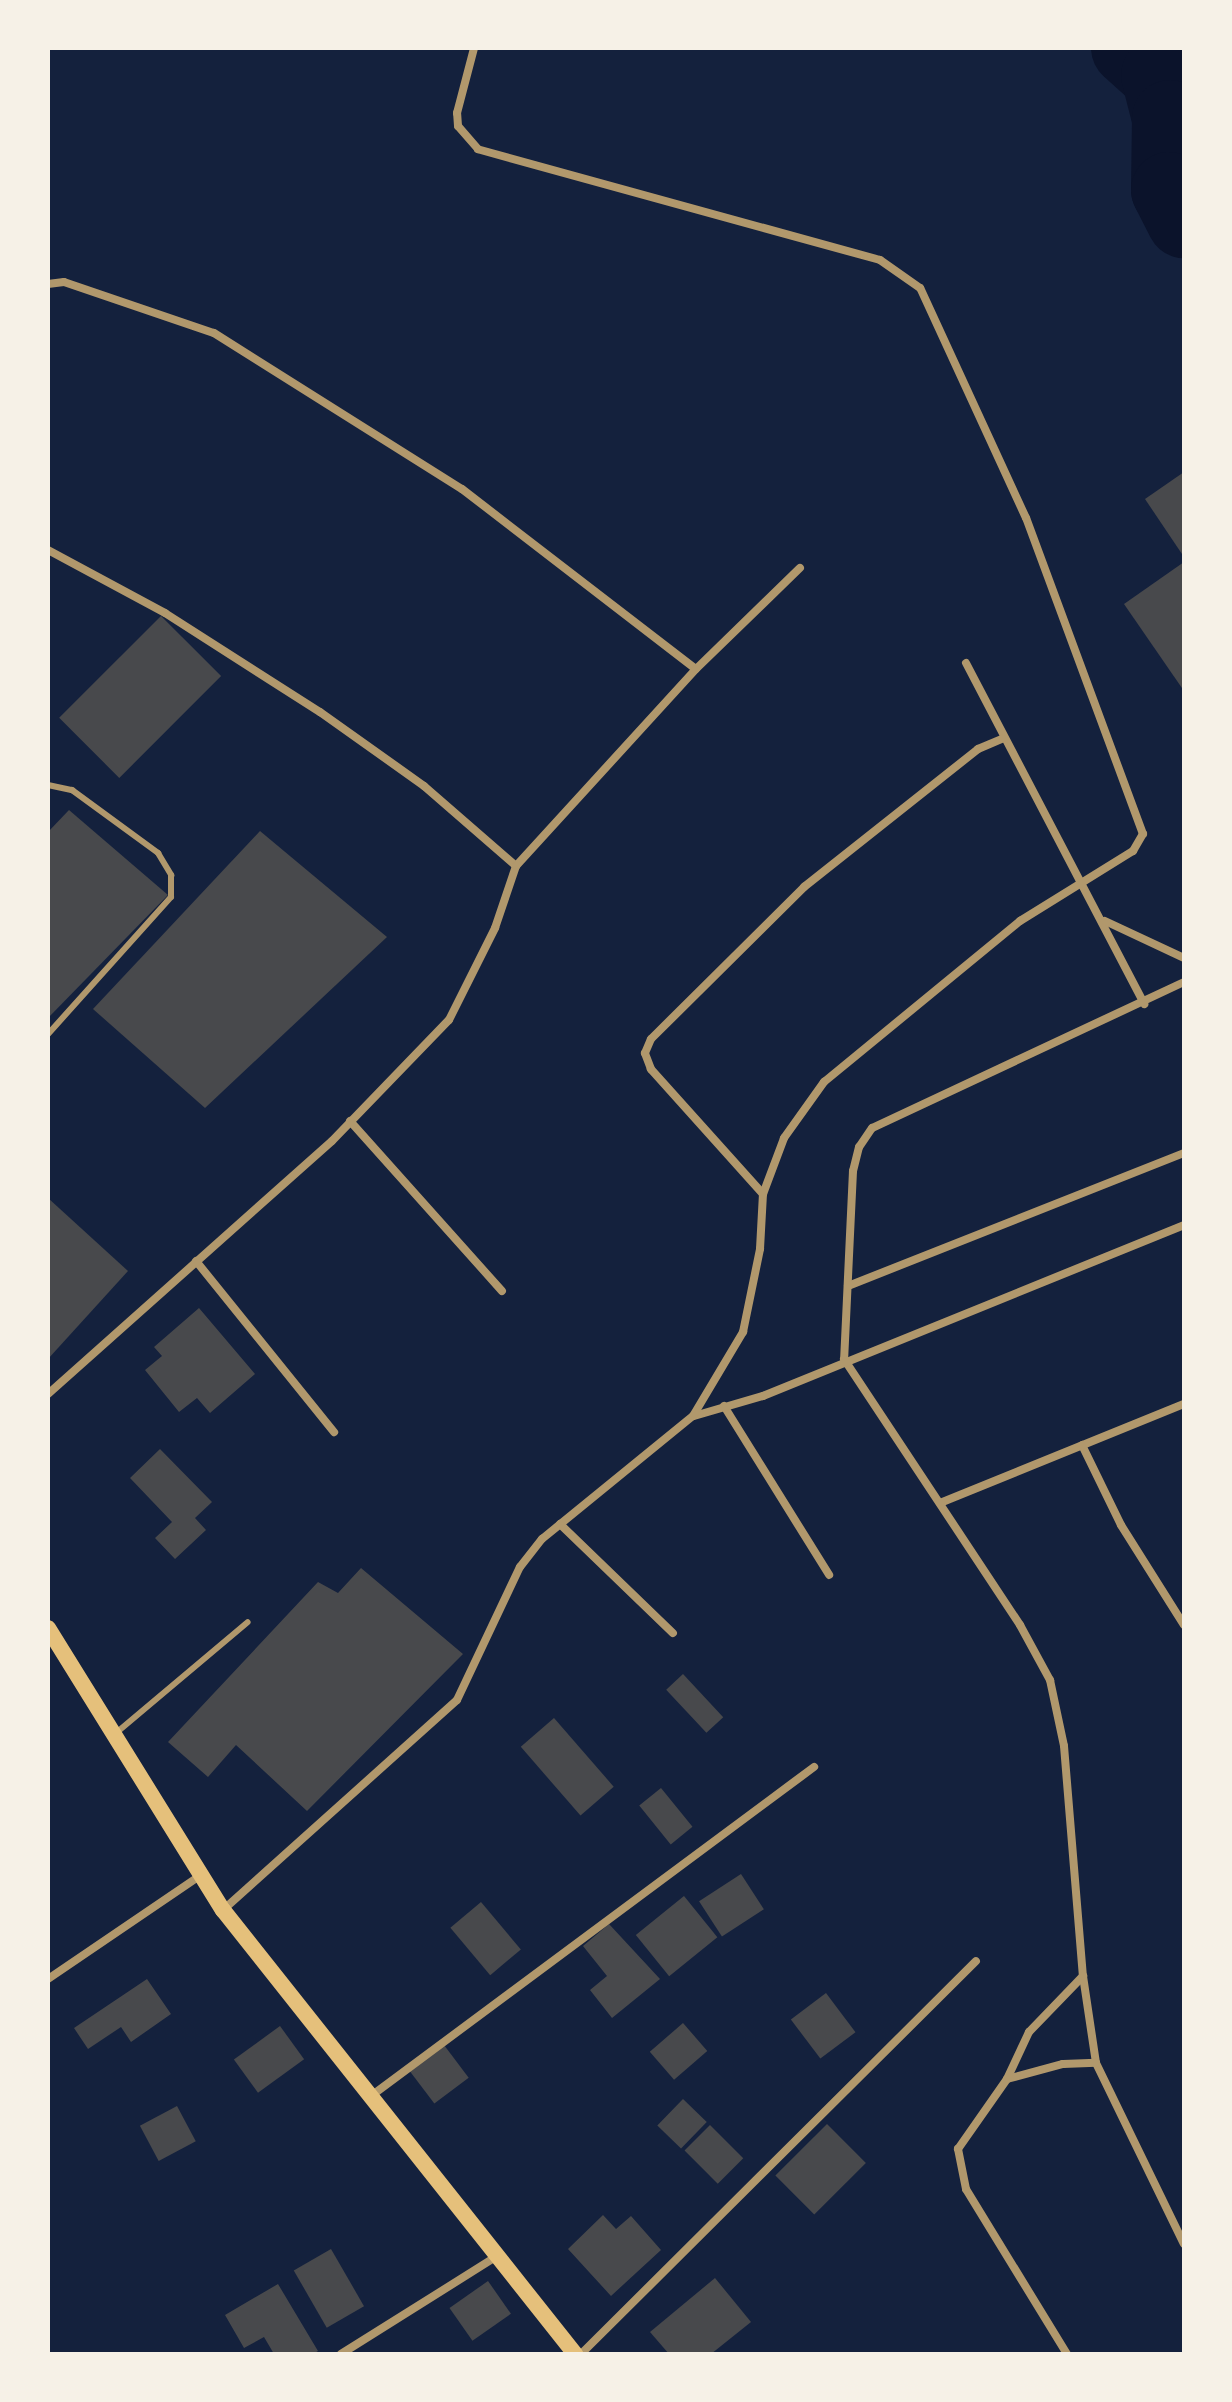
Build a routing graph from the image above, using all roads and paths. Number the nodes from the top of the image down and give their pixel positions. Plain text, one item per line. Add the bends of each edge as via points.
1 (474, 48) edge
2 (48, 284) edge
3 (48, 550) edge
4 (800, 568) dead end
5 (966, 663) dead end
6 (696, 669) junction
7 (1002, 739) junction
8 (48, 785) edge
9 (516, 866) junction
10 (1080, 885) junction
11 (1103, 920) junction
12 (1184, 958) edge
13 (1184, 982) edge
14 (1144, 1004) junction
15 (48, 1034) edge
16 (350, 1121) junction
17 (1184, 1153) edge
18 (763, 1194) junction
19 (1184, 1225) edge
20 (196, 1261) junction
21 (848, 1286) junction
22 (502, 1291) dead end
23 (844, 1359) junction
24 (48, 1394) edge
25 (1184, 1404) edge
26 (724, 1406) junction
27 (693, 1416) junction
28 (334, 1432) dead end
29 (1082, 1445) junction
30 (940, 1503) junction
31 (560, 1524) junction
32 (829, 1575) dead end
33 (248, 1622) dead end
34 (1184, 1625) edge
35 (48, 1628) edge
36 (673, 1633) dead end
37 (53, 1647) edge
38 (115, 1734) junction
39 (814, 1767) dead end
40 (201, 1875) junction
41 (223, 1910) junction
42 (976, 1961) dead end
43 (1083, 1976) junction
44 (48, 1979) edge
45 (1096, 2063) junction
46 (1007, 2079) junction
47 (370, 2097) junction
48 (1184, 2244) edge
49 (497, 2256) junction
50 (341, 2354) edge
51 (575, 2354) edge
52 (581, 2354) edge
53 (1067, 2354) edge

1 - 10 street via 457,113 458,126 478,149 880,260 920,288 1026,518 1143,826 1133,851
2 - 6 street via 64,282 214,333 462,489
3 - 9 street via 165,613 320,712 424,786
4 - 6 street
5 - 7 street
6 - 9 street
7 - 10 street
7 - 18 street via 978,749 804,887 651,1039 645,1053 651,1069
8 - 15 lane via 72,790 109,817 158,853 171,875 171,897
9 - 16 street via 495,928 449,1020
10 - 11 street
10 - 18 street via 1020,921 824,1082 784,1138
11 - 12 street
11 - 14 street
13 - 14 street
14 - 21 street via 872,1128 853,1171
16 - 20 street
16 - 22 street
17 - 21 street
18 - 27 street via 760,1249 743,1332
19 - 23 street
20 - 24 street
20 - 28 street
21 - 23 street
23 - 26 street via 763,1396
23 - 30 street
25 - 29 street
26 - 27 street
26 - 32 street
27 - 31 street
29 - 30 street
29 - 34 street via 1121,1525
30 - 43 street via 1050,1680 1064,1746
31 - 36 street
31 - 41 street via 520,1567 457,1700
33 - 38 lane
35 - 37 main road
37 - 38 main road
38 - 40 main road
39 - 47 street
40 - 41 main road
40 - 44 street
41 - 47 main road
42 - 52 street
43 - 45 street
43 - 46 street via 1029,2032
45 - 46 street via 1063,2064
45 - 48 street
46 - 53 street via 965,2134 959,2164 966,2189
47 - 49 main road
49 - 50 street
49 - 51 main road

